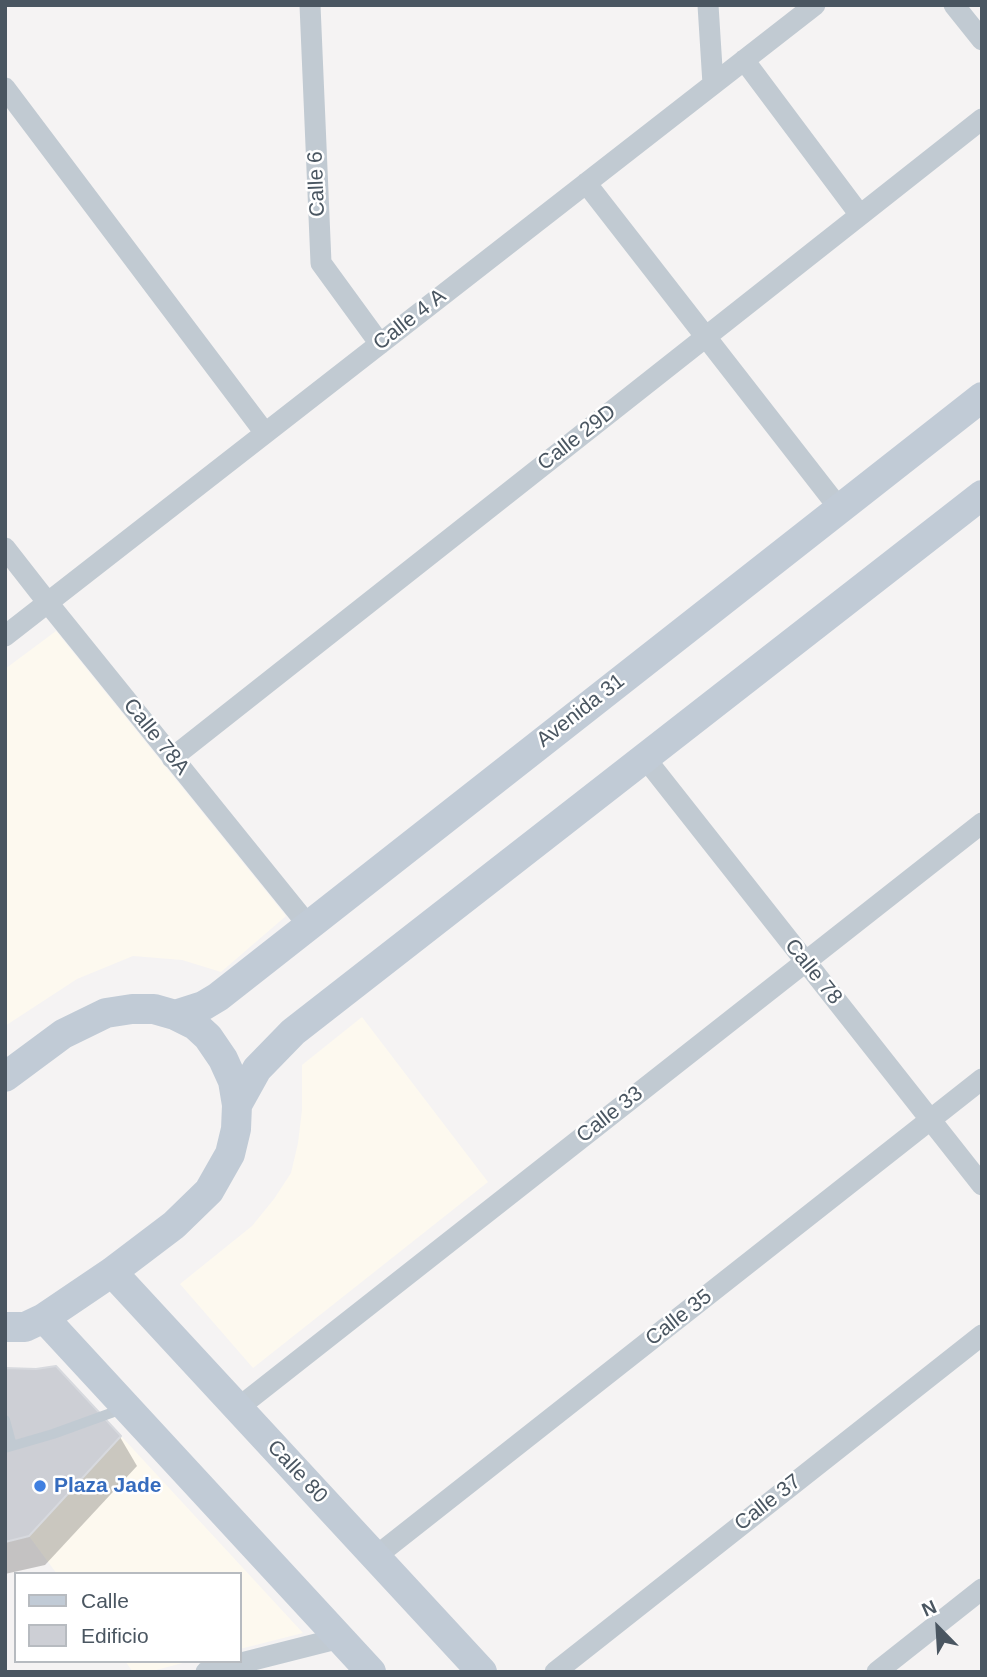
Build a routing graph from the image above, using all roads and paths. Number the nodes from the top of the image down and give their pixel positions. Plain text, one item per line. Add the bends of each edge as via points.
1 (310, 5) edge
2 (708, 5) edge
3 (815, 5) edge
4 (954, 5) edge
5 (982, 40) edge
6 (744, 60) junction
7 (713, 84) junction
8 (5, 88) edge
9 (982, 118) edge
10 (586, 183) junction
11 (860, 215) junction
12 (706, 336) junction
13 (380, 344) junction
14 (982, 397) edge
15 (265, 433) junction
16 (982, 495) edge
17 (839, 508) junction
18 (5, 548) edge
19 (48, 603) junction
20 (5, 636) edge
21 (172, 758) junction
22 (645, 758) junction
23 (982, 823) edge
24 (308, 925) junction
25 (804, 962) junction
26 (175, 1015) junction
27 (5, 1077) edge
28 (982, 1079) edge
29 (237, 1105) junction
30 (931, 1119) junction
31 (982, 1185) edge
32 (112, 1272) junction
33 (44, 1318) junction
34 (5, 1327) edge
35 (982, 1335) edge
36 (127, 1408) junction
37 (238, 1408) junction
38 (5, 1420) edge
39 (9, 1447) edge
40 (375, 1557) junction
41 (982, 1590) edge
42 (340, 1638) junction
43 (241, 1663) edge
44 (242, 1663) edge
45 (206, 1672) edge
46 (371, 1672) edge
47 (482, 1672) edge
48 (555, 1672) edge
49 (877, 1672) edge

1 - 13 street, Calle 6 via 321,263
2 - 7 street
3 - 6 street, Calle 4 A
4 - 5 street
6 - 7 street, Calle 4 A
6 - 11 street
7 - 10 street, Calle 4 A
8 - 15 street
9 - 11 street, Calle 29D
10 - 12 street
10 - 13 street, Calle 4 A
11 - 12 street, Calle 29D
12 - 17 street
12 - 21 street, Calle 29D
13 - 15 street, Calle 4 A
14 - 17 main road, Avenida 31
15 - 19 street, Calle 4 A
16 - 22 main road
17 - 24 main road, Avenida 31
18 - 19 street, Calle 78A
19 - 20 street, Calle 4 A
19 - 21 street, Calle 78A
21 - 24 street, Calle 78A
22 - 25 street, Calle 78
22 - 29 main road via 293,1032 257,1069
23 - 25 street, Calle 33
24 - 26 main road, Avenida 31 via 218,997
25 - 30 street, Calle 78
25 - 37 street, Calle 33
26 - 27 main road via 154,1009 106,1013 63,1034
26 - 29 main road via 208,1037 233,1081
28 - 30 street, Calle 35
29 - 32 main road via 230,1154 209,1192
30 - 31 street, Calle 78
30 - 40 street, Calle 35
32 - 33 main road
32 - 37 main road, Calle 80
33 - 34 main road via 25,1327
33 - 36 main road
35 - 48 street, Calle 37
36 - 39 lane
36 - 42 main road
37 - 40 main road, Calle 80
38 - 39 lane
40 - 47 main road, Calle 80
41 - 49 street
42 - 44 street
42 - 46 main road
43 - 45 street

